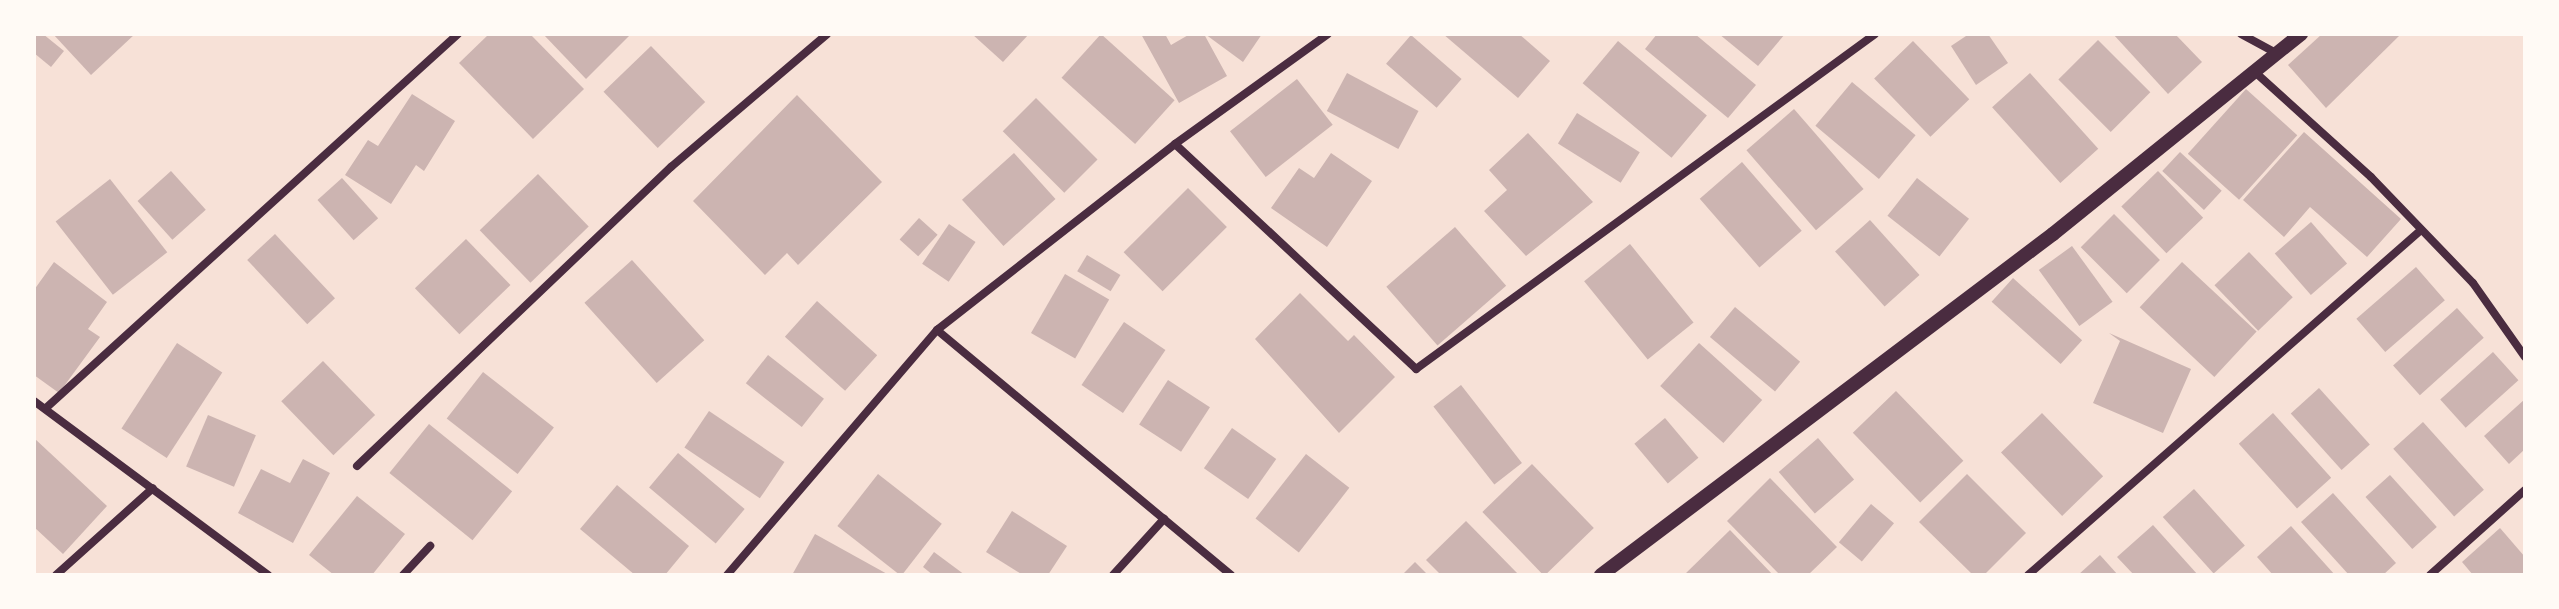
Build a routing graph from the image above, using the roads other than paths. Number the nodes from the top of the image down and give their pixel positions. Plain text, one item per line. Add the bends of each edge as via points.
1 (458, 34) edge
2 (827, 34) edge
3 (1328, 34) edge
4 (1875, 34) edge
5 (2241, 34) edge
6 (2301, 34) edge
7 (2279, 55) junction
8 (2256, 73) junction
9 (1175, 144) junction
10 (2421, 230) junction
11 (937, 330) junction
12 (2525, 357) edge
13 (34, 401) edge
14 (46, 408) junction
15 (357, 466) dead end
16 (153, 488) junction
17 (2525, 490) edge
18 (1164, 519) junction
19 (430, 546) dead end
20 (56, 575) edge
21 (268, 575) edge
22 (403, 575) edge
23 (727, 575) edge
24 (1113, 575) edge
25 (1231, 575) edge
26 (1601, 575) edge
27 (2028, 575) edge
28 (2430, 575) edge

1 - 14 street
2 - 15 street via 671,167
3 - 9 street
4 - 9 street via 1416,369
5 - 7 street
6 - 7 street
7 - 8 street
8 - 10 street
8 - 26 street via 2053,234
9 - 11 street
10 - 12 street via 2473,283
10 - 27 street
11 - 18 street
11 - 23 street
13 - 14 street
14 - 16 street
16 - 20 street
16 - 21 street
17 - 28 street
18 - 24 street
18 - 25 street
19 - 22 street

